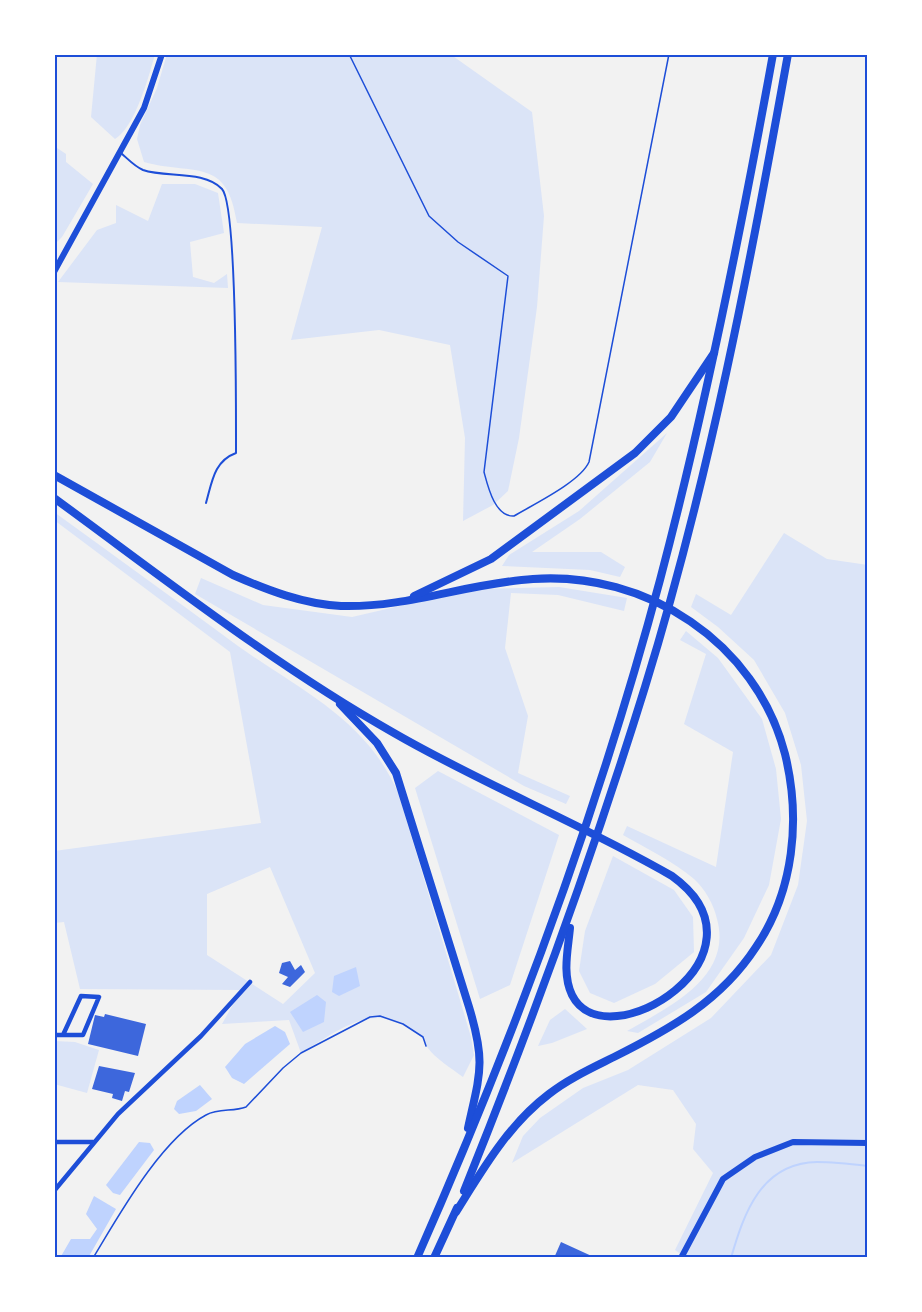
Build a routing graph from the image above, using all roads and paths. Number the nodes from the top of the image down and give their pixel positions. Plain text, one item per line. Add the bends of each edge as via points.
1 (162, 54) edge
2 (349, 54) edge
3 (669, 54) edge
4 (773, 54) edge
5 (788, 54) edge
6 (119, 152) junction
7 (54, 272) edge
8 (717, 348) junction
9 (54, 475) edge
10 (54, 498) edge
11 (206, 503) dead end
12 (399, 603) junction
13 (332, 696) junction
14 (571, 915) junction
15 (250, 982) dead end
16 (54, 1035) edge
17 (63, 1035) junction
18 (426, 1046) dead end
19 (54, 1142) edge
20 (93, 1142) junction
21 (868, 1143) edge
22 (464, 1149) junction
23 (54, 1191) edge
24 (456, 1212) junction
25 (93, 1258) edge
26 (417, 1258) edge
27 (434, 1258) edge
28 (681, 1258) edge

1 - 6 street via 144,108
2 - 3 path via 429,216 458,242 508,276 484,472 501,513 514,516 574,478 589,462
4 - 8 highway
5 - 14 highway via 757,222 701,479 646,685
6 - 7 street
6 - 11 lane via 142,170 205,180 223,190 227,200 232,256 236,453 223,459 215,472
8 - 12 highway via 652,437 617,467 508,547 458,577
8 - 22 highway via 659,582 606,764 538,963
9 - 12 highway via 201,558 261,587 337,606
10 - 13 highway
12 - 24 highway via 532,579 587,580 661,604 696,625 730,656 762,698 783,747 793,802 794,828 787,875 757,946 720,991 694,1013 550,1093 499,1144
13 - 14 highway via 394,733 687,886 701,909 708,938 705,952 690,977 664,998 630,1015 599,1017 573,997 567,981
13 - 22 highway via 377,743 396,773 472,1018 481,1067
14 - 24 highway
15 - 20 street
16 - 17 street
17 - 17 street via 83,1035 99,997 81,996
18 - 25 path via 423,1037 380,1016 358,1021 301,1053 246,1107 218,1110 192,1125 143,1180
19 - 20 street
20 - 23 street
21 - 28 street via 793,1142 754,1157 723,1179
22 - 26 highway
24 - 27 highway

